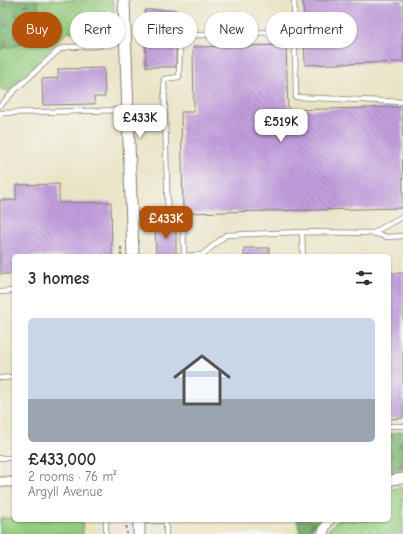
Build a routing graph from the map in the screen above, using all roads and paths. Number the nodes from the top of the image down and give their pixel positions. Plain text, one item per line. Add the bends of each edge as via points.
1 (124, 0) edge
2 (294, 0) edge
3 (294, 12) edge
4 (266, 32) edge
5 (70, 47) edge
6 (295, 48) edge
7 (403, 102) edge
8 (0, 106) edge
9 (128, 110) junction
10 (0, 113) edge
11 (403, 216) edge
12 (302, 232) junction
13 (373, 233) junction
14 (403, 236) edge
15 (133, 254) edge
16 (184, 254) edge
17 (203, 254) edge
18 (303, 254) edge
19 (12, 291) edge
20 (0, 292) edge
21 (0, 378) edge
22 (12, 378) edge
23 (391, 426) edge
24 (403, 426) edge
25 (0, 458) edge
26 (12, 458) edge
27 (403, 478) edge
28 (391, 481) edge
29 (0, 482) edge
30 (12, 482) edge
31 (106, 522) edge
32 (126, 522) edge
33 (139, 522) edge
34 (166, 522) edge
35 (328, 522) edge
36 (106, 534) edge
37 (127, 534) edge
38 (139, 534) edge
39 (166, 534) edge
40 (322, 534) edge

1 - 9 street
2 - 3 lane
4 - 16 lane via 180,36 179,77 164,79 168,219 183,219
5 - 8 lane via 60,49
6 - 7 lane via 296,97
9 - 10 lane
9 - 15 street
11 - 13 lane
12 - 13 lane
12 - 17 lane via 226,235
12 - 18 lane
13 - 14 lane via 387,237
19 - 20 lane
21 - 22 lane
23 - 24 lane
25 - 26 lane
27 - 28 street
29 - 30 street
31 - 36 lane
32 - 37 path
33 - 38 street
34 - 39 lane
35 - 40 street

